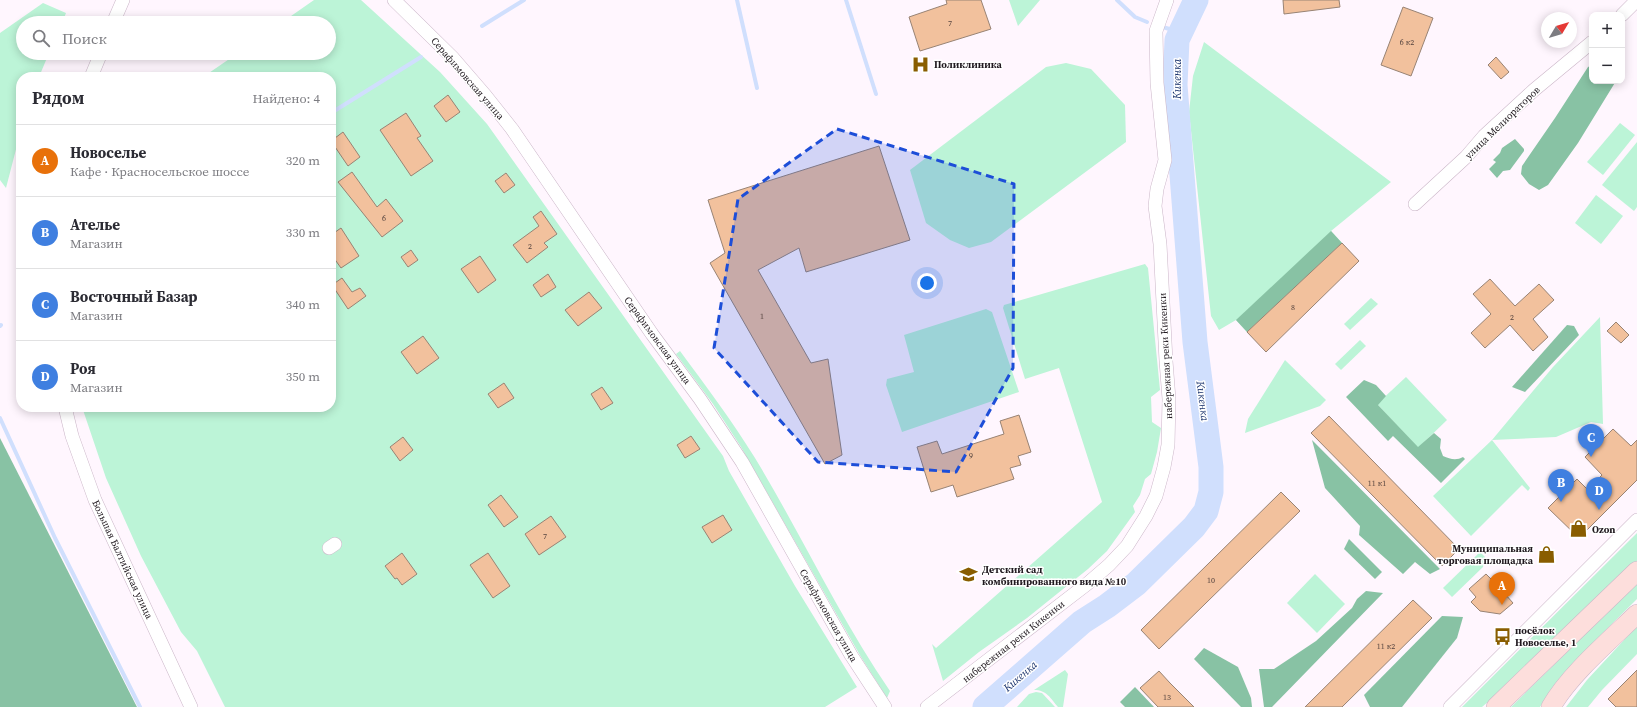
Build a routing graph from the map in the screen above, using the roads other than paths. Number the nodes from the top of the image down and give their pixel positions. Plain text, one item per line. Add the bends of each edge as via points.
1 (123, 0) edge
2 (394, 0) edge
3 (1167, 0) edge
4 (1636, 1) edge
5 (1625, 12) edge
6 (116, 16) edge
7 (1589, 44) edge
8 (98, 60) edge
9 (93, 72) edge
10 (1415, 204) dead end
11 (65, 412) edge
12 (1637, 520) edge
13 (1637, 571) edge
14 (1637, 614) edge
15 (191, 707) edge
16 (885, 707) edge
17 (927, 707) edge
18 (1450, 707) edge
19 (1496, 707) edge
20 (1551, 707) edge

1 - 6 street
2 - 16 street, Серафимовская улица via 453,58 512,129 647,327 700,399 742,462 851,655
3 - 17 street, набережная реки Кикенки via 1156,31 1157,83 1165,160 1155,206 1160,244 1169,399 1164,467 1156,496 1127,546 1109,565
4 - 5 street
7 - 10 street, улица Мелиораторов via 1534,90
8 - 9 street
11 - 15 street, Большая Балтийская улица via 95,500
12 - 18 street
13 - 19 main road
14 - 20 main road via 1585,665 1557,696

